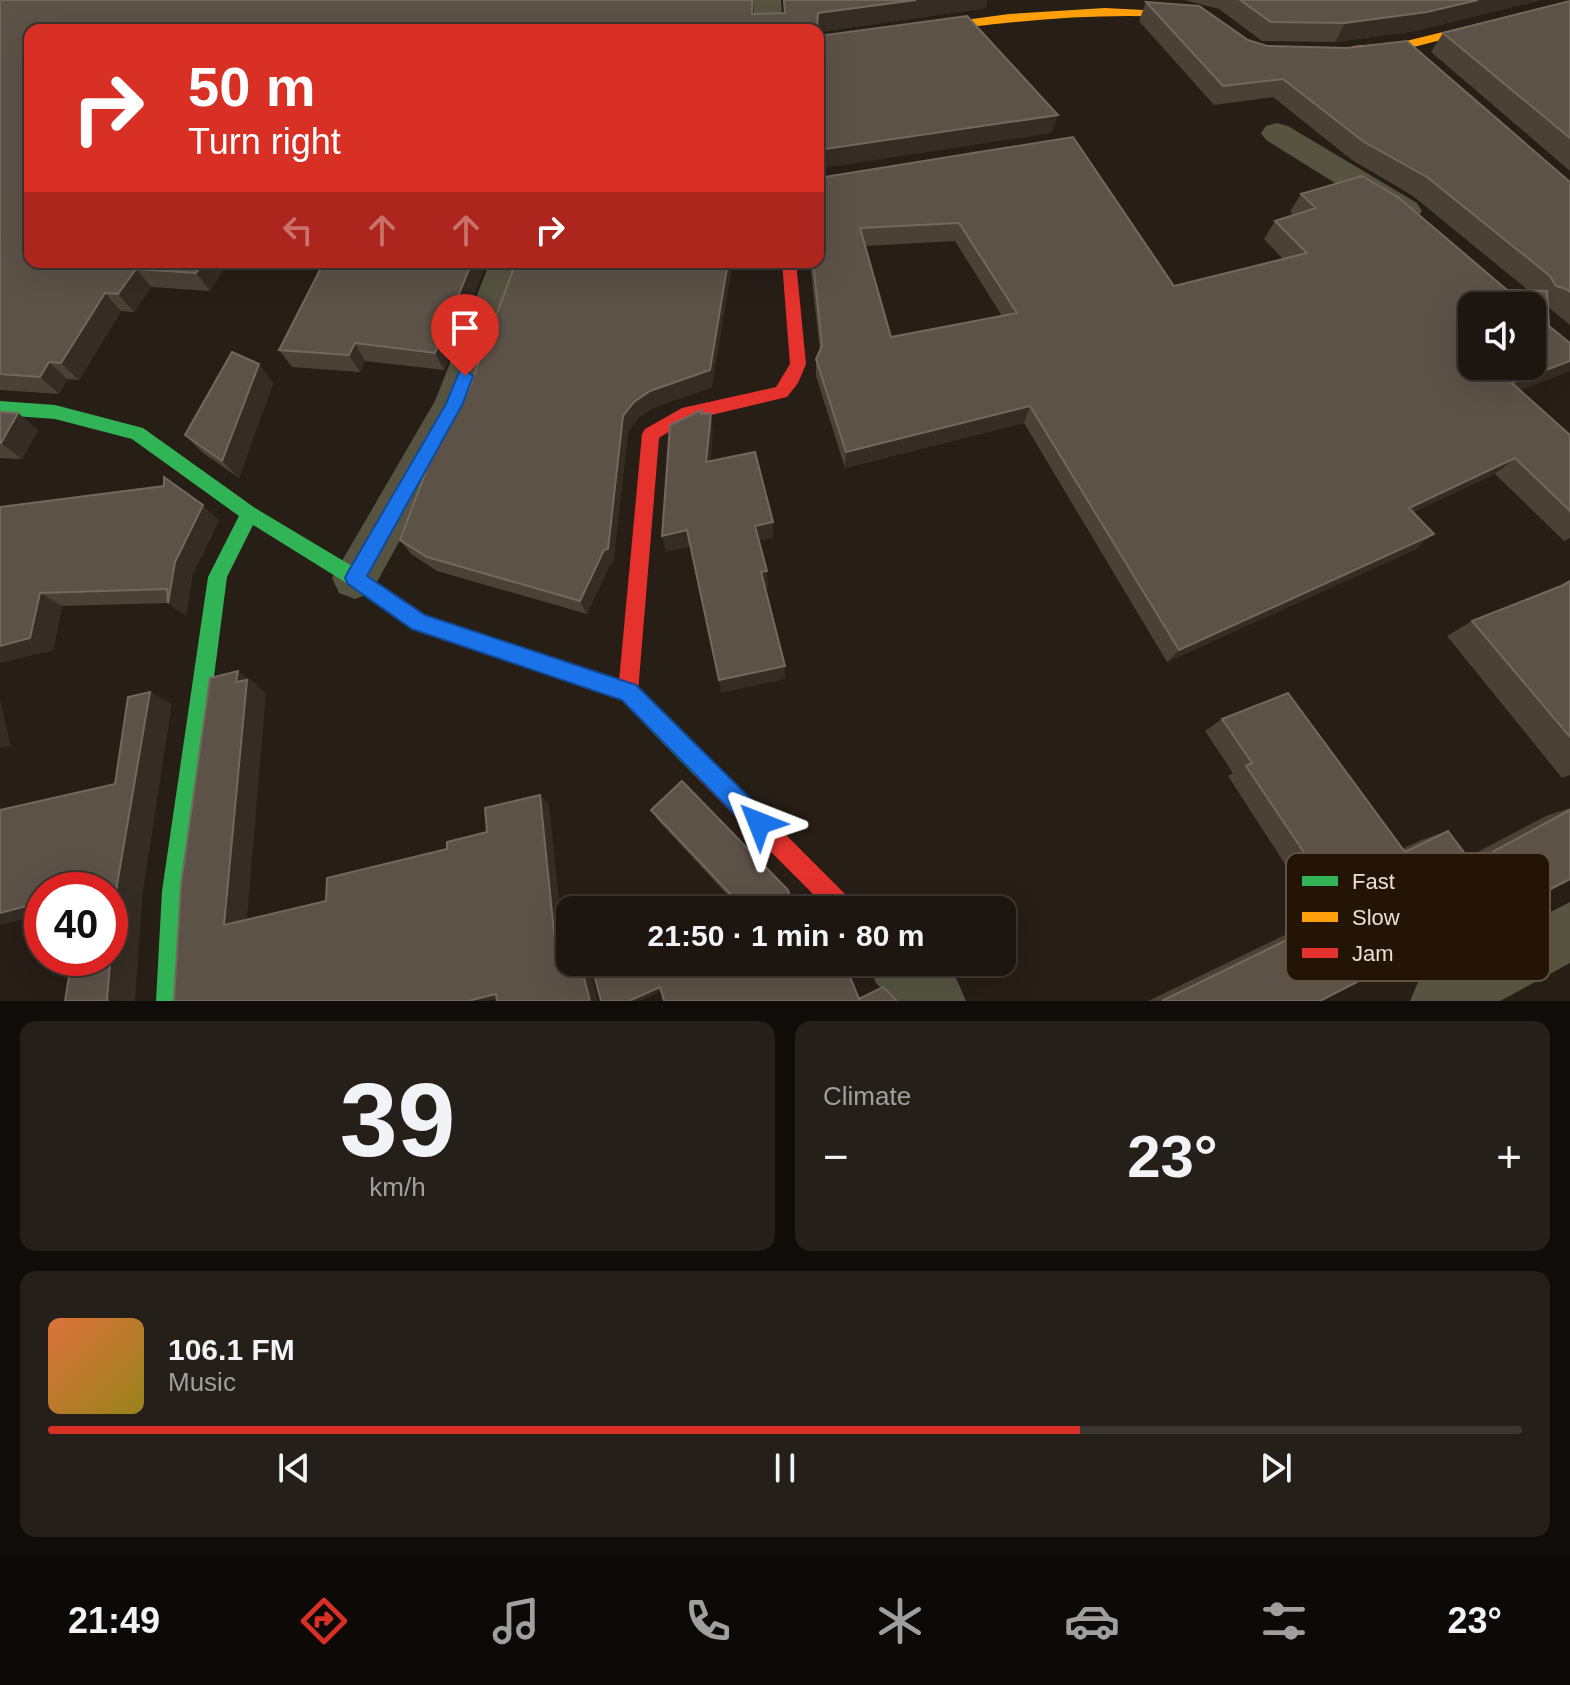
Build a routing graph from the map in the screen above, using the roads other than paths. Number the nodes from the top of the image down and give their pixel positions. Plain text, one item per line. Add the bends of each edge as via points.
1 (767, 0) edge
2 (1570, 4) edge
3 (1099, 5) edge
4 (1214, 21) edge
5 (769, 24) edge
6 (824, 43) edge
7 (1402, 46) junction
8 (1332, 52) edge
9 (1426, 67) edge
10 (1277, 133) dead end
11 (1434, 236) edge
12 (506, 268) edge
13 (790, 268) edge
14 (0, 408) edge
15 (249, 513) junction
16 (355, 578) junction
17 (628, 692) junction
18 (831, 896) edge
19 (1570, 931) edge
20 (1550, 942) edge
21 (911, 976) edge
22 (1477, 981) edge
23 (168, 1001) edge
24 (936, 1001) edge
25 (1440, 1001) edge

1 - 5 street
2 - 7 street
3 - 4 street via 1193,13
3 - 6 street
7 - 8 street
7 - 9 street
10 - 11 street via 1399,206
12 - 16 street via 454,405
13 - 17 street via 798,364 792,379 781,392 682,415 651,434
14 - 15 street via 55,412 137,433
15 - 16 street
15 - 23 street via 218,577 174,891
16 - 17 street via 419,622
17 - 18 street
19 - 20 street
21 - 24 street
22 - 25 street

